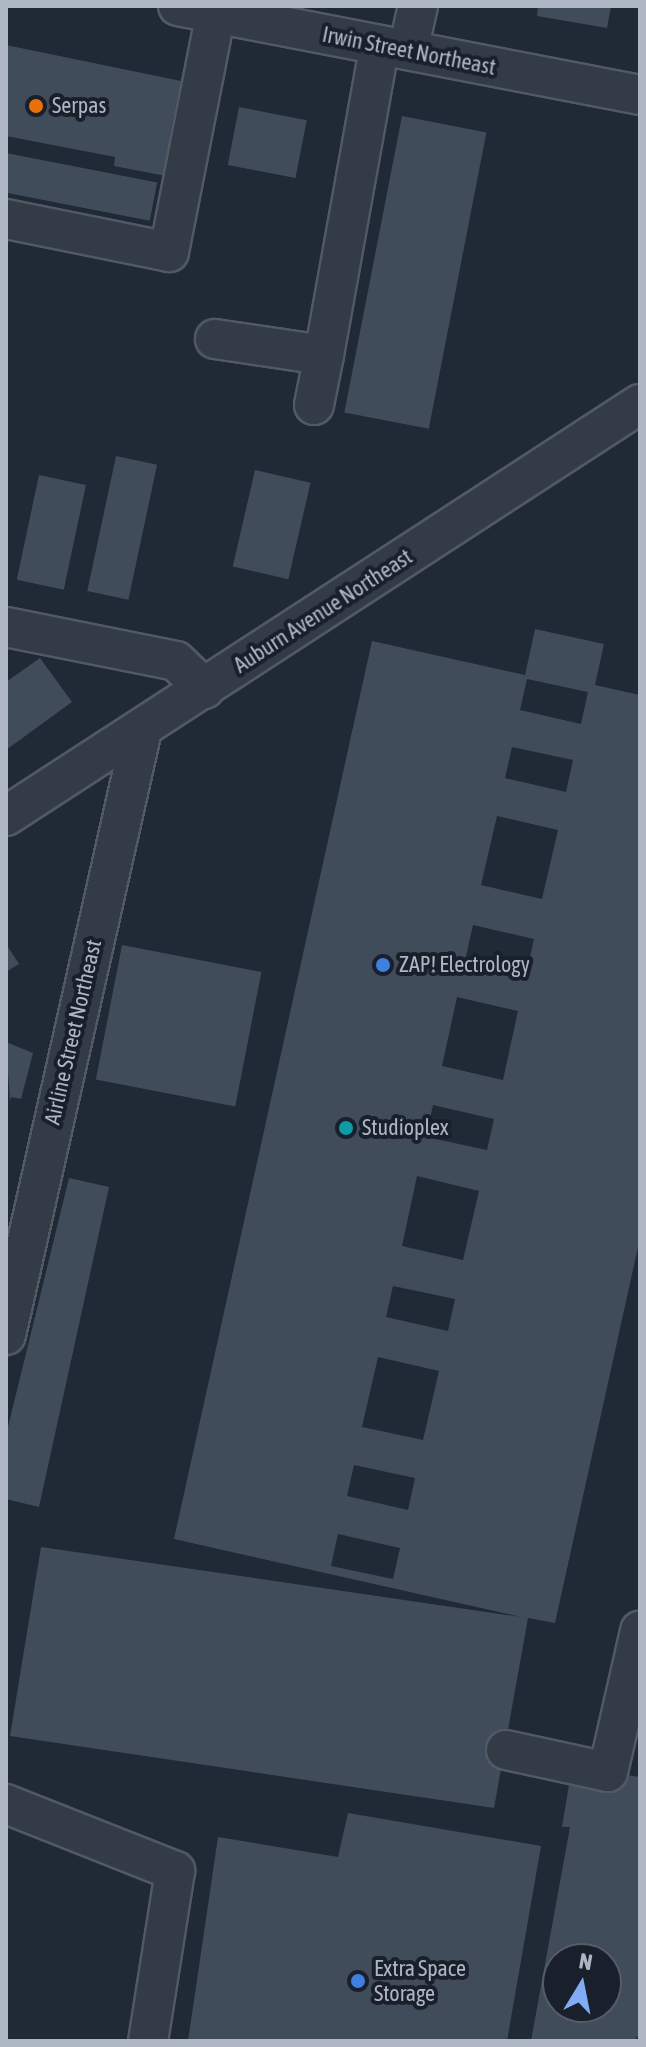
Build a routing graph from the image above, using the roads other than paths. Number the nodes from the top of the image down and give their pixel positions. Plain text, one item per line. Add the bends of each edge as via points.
1 (178, 6) edge
2 (418, 6) edge
3 (216, 13) junction
4 (394, 48) junction
5 (640, 95) edge
6 (6, 219) edge
7 (215, 339) dead end
8 (324, 355) junction
9 (640, 404) edge
10 (314, 405) dead end
11 (6, 627) edge
12 (205, 689) junction
13 (142, 730) junction
14 (6, 816) edge
15 (18, 1226) edge
16 (6, 1335) edge
17 (640, 1631) edge
18 (506, 1750) dead end
19 (6, 1804) edge
20 (148, 2041) edge

1 - 3 street, Irwin Street Northeast
2 - 4 street
3 - 4 street, Irwin Street Northeast
3 - 6 street via 169,252
4 - 5 street, Irwin Street Northeast
4 - 8 street
7 - 8 street
8 - 10 street
9 - 12 street, Auburn Avenue Northeast
11 - 12 street via 176,661
12 - 13 street, Auburn Avenue Northeast
13 - 14 street, Auburn Avenue Northeast
13 - 15 street, Airline Street Northeast
15 - 16 street, Airline Street Northeast
17 - 18 street via 608,1772
19 - 20 street via 175,1871

